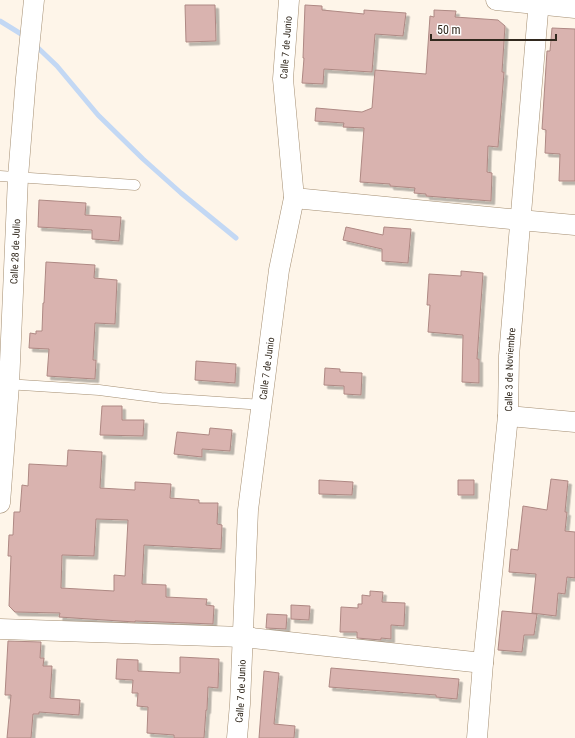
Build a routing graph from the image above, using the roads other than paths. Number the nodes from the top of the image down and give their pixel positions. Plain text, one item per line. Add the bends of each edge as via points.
1 (34, 0) edge
2 (289, 0) edge
3 (496, 0) edge
4 (539, 2) edge
5 (575, 8) edge
6 (9, 176) edge
7 (135, 186) dead end
8 (294, 198) junction
9 (520, 220) junction
10 (575, 224) edge
11 (4, 384) edge
12 (262, 404) junction
13 (508, 416) junction
14 (575, 422) edge
15 (0, 504) edge
16 (0, 629) edge
17 (243, 637) junction
18 (483, 663) junction
19 (237, 738) edge
20 (477, 738) edge

1 - 6 street, Calle 28 de Julio via 26,78
2 - 8 street, Calle 7 de Junio via 283,79
3 - 4 street
4 - 5 street
4 - 9 street, Calle 3 de Noviembre
6 - 7 lane
6 - 11 street, Calle 28 de Julio
8 - 9 street
8 - 12 street, Calle 7 de Junio via 279,270
9 - 10 street
9 - 13 street, Calle 3 de Noviembre via 509,356
11 - 12 lane
11 - 15 street, Calle 28 de Julio
12 - 17 street, Calle 7 de Junio via 248,510
13 - 14 street
13 - 18 street, Calle 3 de Noviembre
16 - 17 street
17 - 18 street
17 - 19 street, Calle 7 de Junio
18 - 20 street, Calle 3 de Noviembre

